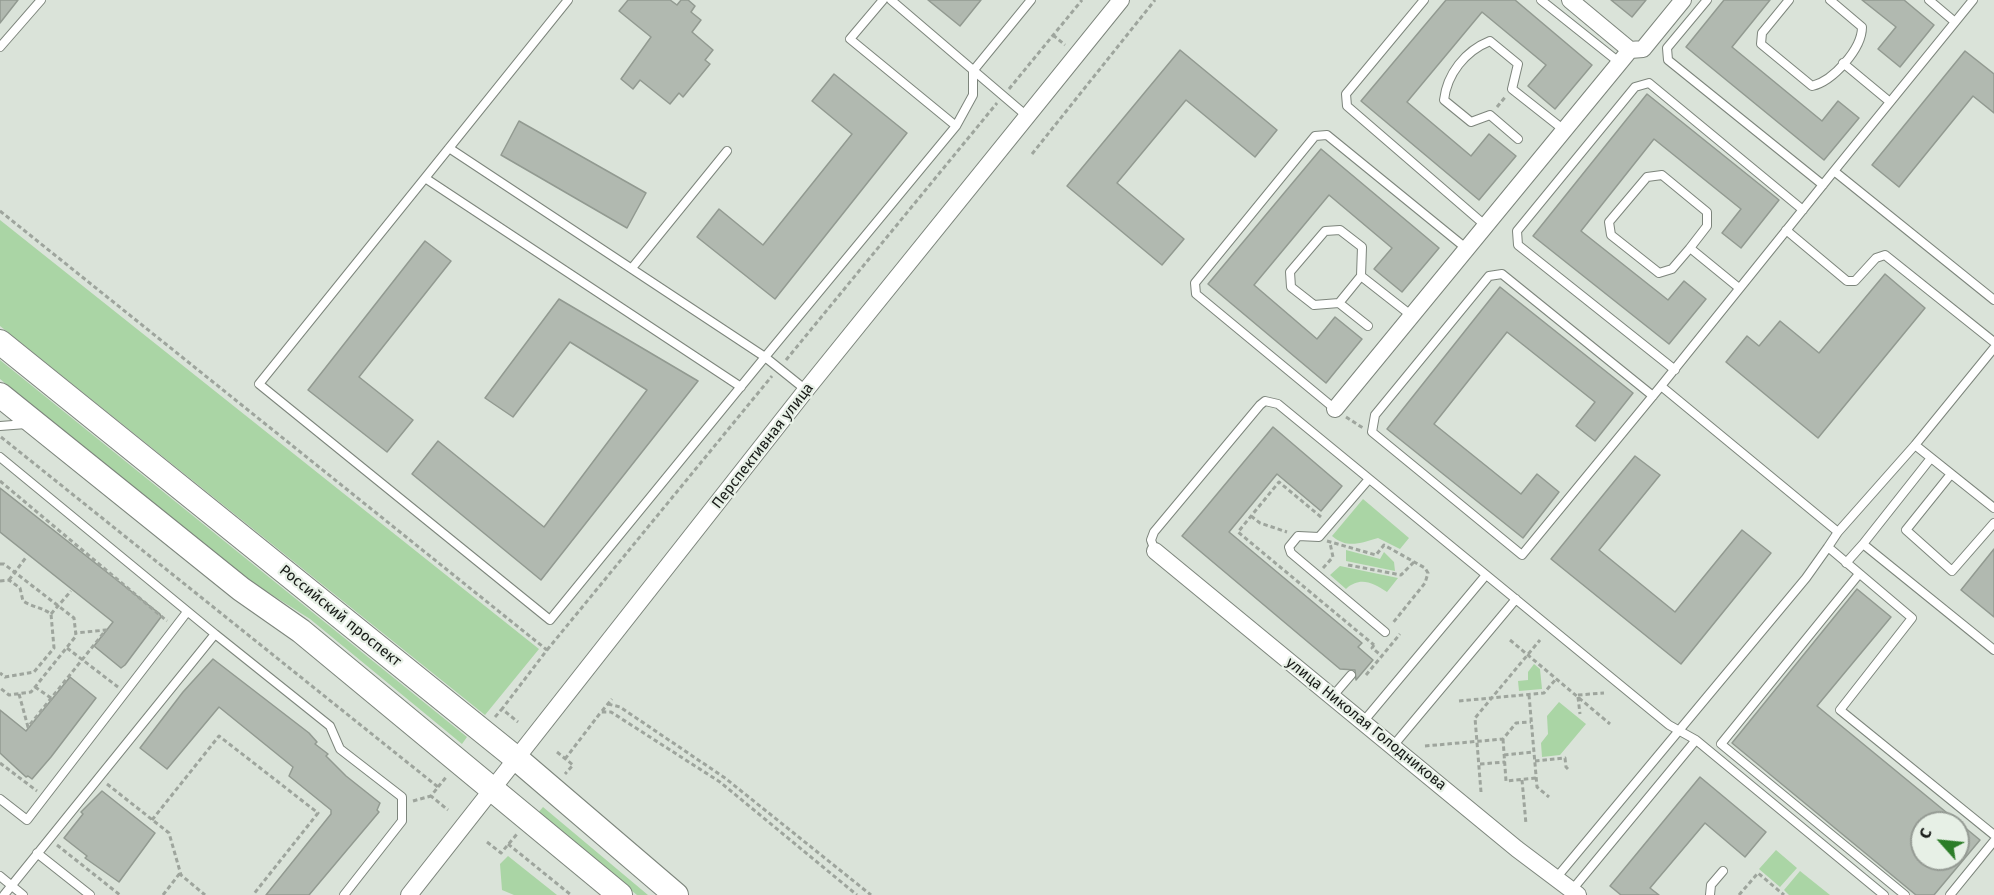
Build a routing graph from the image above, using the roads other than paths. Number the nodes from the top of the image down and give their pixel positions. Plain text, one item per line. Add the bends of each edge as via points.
1 (41, 0) edge
2 (568, 0) edge
3 (883, 0) edge
4 (891, 0) edge
5 (1031, 0) edge
6 (1121, 0) edge
7 (1424, 0) edge
8 (1541, 0) edge
9 (1570, 0) edge
10 (1683, 0) edge
11 (1707, 0) edge
12 (1789, 0) edge
13 (1830, 0) edge
14 (1929, 0) edge
15 (1973, 0) edge
16 (1955, 22) junction
17 (0, 47) edge
18 (1625, 56) junction
19 (1843, 63) junction
20 (973, 71) junction
21 (1890, 102) junction
22 (1028, 118) junction
23 (956, 126) junction
24 (1564, 130) junction
25 (1518, 139) dead end
26 (449, 148) junction
27 (727, 151) dead end
28 (1834, 171) junction
29 (426, 178) junction
30 (1823, 185) junction
31 (1803, 210) junction
32 (1486, 226) junction
33 (1786, 230) junction
34 (1690, 248) junction
35 (1467, 249) junction
36 (632, 268) junction
37 (1361, 276) junction
38 (1740, 288) junction
39 (1994, 300) edge
40 (1339, 303) junction
41 (1412, 316) junction
42 (1368, 326) dead end
43 (0, 342) edge
44 (1994, 342) edge
45 (1994, 348) edge
46 (765, 357) junction
47 (1675, 370) junction
48 (1661, 386) junction
49 (741, 387) junction
50 (806, 390) junction
51 (0, 394) edge
52 (1653, 396) junction
53 (1335, 409) joint
54 (35, 423) junction
55 (0, 426) edge
56 (1915, 445) junction
57 (0, 457) edge
58 (1931, 458) junction
59 (1951, 474) junction
60 (1369, 479) junction
61 (1994, 508) edge
62 (1994, 523) edge
63 (1838, 532) junction
64 (1863, 544) junction
65 (1828, 546) junction
66 (1155, 551) joint
67 (1846, 563) junction
68 (1859, 574) junction
69 (1486, 575) junction
70 (1516, 599) junction
71 (188, 612) junction
72 (1385, 632) road end
73 (215, 634) junction
74 (1994, 650) edge
75 (1351, 675) dead end
76 (1332, 697) junction
77 (1363, 722) junction
78 (1679, 730) junction
79 (1696, 740) junction
80 (1393, 746) junction
81 (517, 759) junction
82 (492, 790) junction
83 (0, 799) edge
84 (1994, 836) edge
85 (1994, 841) edge
86 (37, 853) junction
87 (1723, 871) dead end
88 (0, 876) edge
89 (1557, 878) junction
90 (12, 885) junction
91 (1575, 892) edge
92 (4, 895) edge
93 (23, 895) edge
94 (90, 895) edge
95 (344, 895) edge
96 (409, 895) edge
97 (620, 895) edge
98 (676, 895) edge
99 (1710, 895) edge
100 (1884, 895) edge
101 (1905, 895) edge
102 (1950, 895) edge

1 - 17 lane
2 - 26 lane
3 - 23 lane via 850,39
4 - 20 lane
5 - 20 lane
6 - 22 street, Перспективная улица
7 - 32 lane via 1346,94 1347,106
8 - 18 lane
9 - 18 street
10 - 18 street via 1643,48
11 - 30 lane via 1667,48 1668,60
12 - 19 lane via 1762,33 1761,45 1812,86 1823,83
13 - 19 lane via 1862,27 1862,39
14 - 16 lane
15 - 16 lane
16 - 21 lane
18 - 24 street
19 - 21 lane
20 - 22 lane
20 - 23 lane via 973,95
21 - 28 lane
22 - 50 street, Перспективная улица
23 - 46 lane
24 - 25 lane via 1512,89 1518,64 1490,41 1474,48 1446,82 1444,100 1471,122 1490,115
24 - 32 street
26 - 29 lane
26 - 36 lane
27 - 36 lane
28 - 30 lane
28 - 39 lane
29 - 49 lane
29 - 49 lane via 260,384 550,620
30 - 31 lane
31 - 33 lane
31 - 47 lane via 1648,83 1635,87 1517,231 1518,245
32 - 35 street
33 - 38 lane
33 - 44 lane via 1847,281 1855,281 1876,258 1885,255
34 - 34 lane via 1707,226 1707,212 1662,175 1647,177 1609,222 1611,235 1659,273 1672,269
34 - 38 lane
35 - 41 street
35 - 53 lane via 1327,135 1315,136 1195,283 1196,294
36 - 46 lane
37 - 40 lane
37 - 40 lane via 1362,248 1340,230 1325,231 1290,272 1290,287 1314,305
37 - 41 lane
38 - 47 lane
40 - 42 lane
41 - 53 street
43 - 81 main road, Российский проспект
45 - 56 lane
46 - 49 lane
46 - 50 lane
47 - 48 lane
48 - 52 lane
48 - 63 lane
50 - 81 street, Перспективная улица
51 - 54 main road
52 - 52 lane via 1522,555 1372,432 1375,415 1489,276 1502,274
54 - 55 lane
54 - 82 main road via 241,589 301,631
56 - 58 lane
56 - 63 lane
57 - 71 lane
58 - 59 lane
58 - 64 lane
59 - 61 lane
59 - 62 lane via 1906,530 1952,571
60 - 66 lane via 1278,404 1265,401 1154,532 1151,540
60 - 69 lane
60 - 72 lane via 1319,537 1298,536 1289,550
63 - 65 lane
64 - 67 lane
64 - 74 lane
65 - 67 lane
65 - 78 lane via 1806,578
66 - 76 street, улица Николая Голодникова
67 - 68 lane
68 - 84 lane via 1912,618 1840,711
68 - 101 lane via 1721,744
69 - 70 lane
69 - 77 lane
70 - 78 lane
70 - 80 lane
71 - 73 lane
71 - 83 lane via 27,820
73 - 86 lane
73 - 95 lane via 330,726 340,749 402,797 402,821
75 - 76 lane
76 - 77 street, улица Николая Голодникова
77 - 80 street, улица Николая Голодникова
78 - 79 lane
78 - 89 lane
79 - 91 lane
79 - 100 lane
80 - 89 street, улица Николая Голодникова
81 - 82 street, Перспективная улица
81 - 98 main road, Российский проспект
82 - 96 street, Перспективная улица
82 - 97 main road
85 - 102 lane
86 - 90 lane
86 - 94 lane
87 - 99 lane via 1711,885
88 - 90 lane
89 - 91 street, улица Николая Голодникова
90 - 92 lane
90 - 93 lane

